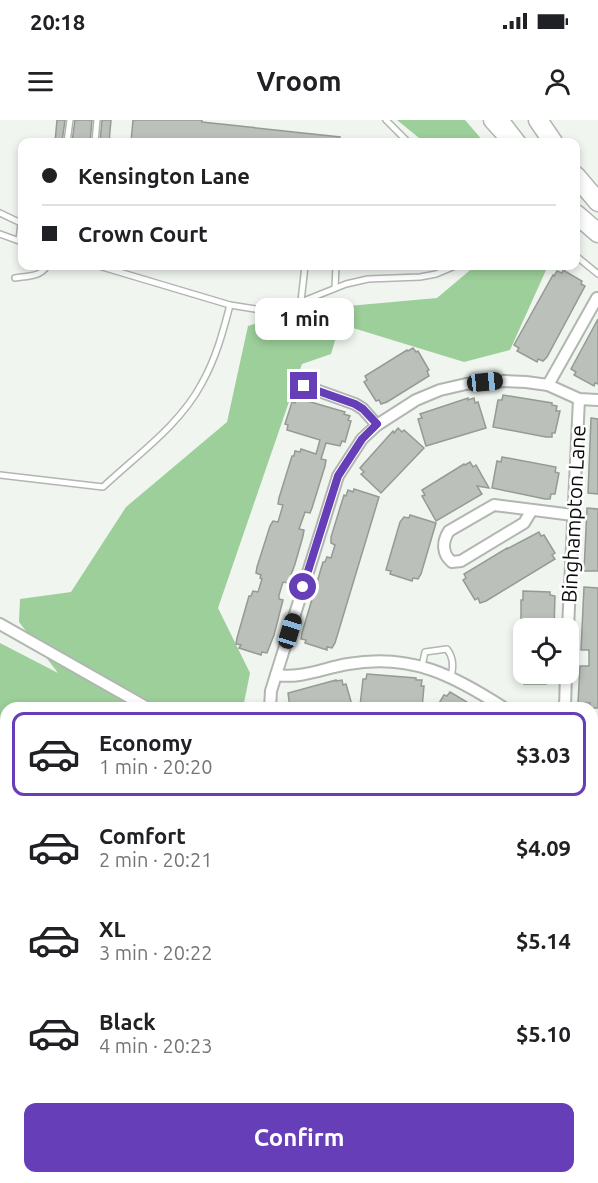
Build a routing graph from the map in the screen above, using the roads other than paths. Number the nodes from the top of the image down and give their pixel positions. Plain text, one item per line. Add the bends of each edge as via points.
1 (70, 120) edge
2 (97, 120) edge
3 (386, 120) edge
4 (493, 120) edge
5 (507, 120) edge
6 (528, 120) edge
7 (538, 120) edge
8 (68, 138) edge
9 (95, 138) edge
10 (404, 138) edge
11 (509, 138) edge
12 (521, 138) edge
13 (548, 138) edge
14 (549, 138) edge
15 (580, 181) edge
16 (598, 202) edge
17 (0, 213) edge
18 (580, 217) edge
19 (18, 222) edge
20 (598, 233) edge
21 (0, 234) edge
22 (18, 240) edge
23 (580, 259) edge
24 (45, 270) edge
25 (128, 270) edge
26 (304, 270) edge
27 (336, 270) edge
28 (446, 270) edge
29 (598, 274) edge
30 (15, 278) dead end
31 (334, 288) junction
32 (597, 298) edge
33 (301, 301) junction
34 (230, 305) junction
35 (548, 385) junction
36 (304, 386) dead end
37 (579, 399) junction
38 (598, 400) edge
39 (377, 424) junction
40 (0, 475) edge
41 (532, 510) junction
42 (573, 515) junction
43 (568, 618) edge
44 (0, 624) edge
45 (422, 666) junction
46 (276, 675) junction
47 (451, 676) junction
48 (566, 684) edge
49 (137, 702) edge
50 (270, 702) edge
51 (494, 702) edge
52 (565, 702) edge

1 - 8 lane
2 - 9 lane
3 - 10 lane
4 - 11 main road
5 - 12 lane
6 - 13 lane
7 - 14 main road
15 - 16 main road
17 - 19 lane
18 - 20 main road
21 - 22 lane
23 - 29 lane
24 - 30 lane
25 - 34 lane
26 - 33 lane
27 - 31 lane
28 - 31 lane via 420,278 368,279
31 - 33 lane
32 - 35 street
33 - 34 lane via 268,311
34 - 40 lane via 218,349 202,385 162,434 103,487
35 - 37 street
35 - 39 street via 504,381 466,384 416,400
36 - 39 street via 355,404
37 - 38 street
37 - 42 street, Binghampton Lane
39 - 46 street via 338,476
41 - 41 street via 488,506 449,531 444,545 447,558 461,561 524,523
41 - 42 street
42 - 43 street, Binghampton Lane
44 - 49 street
45 - 46 street via 368,661 291,677
45 - 47 street
45 - 47 lane via 425,652 447,648 454,669
46 - 50 street
47 - 51 street
48 - 52 street

